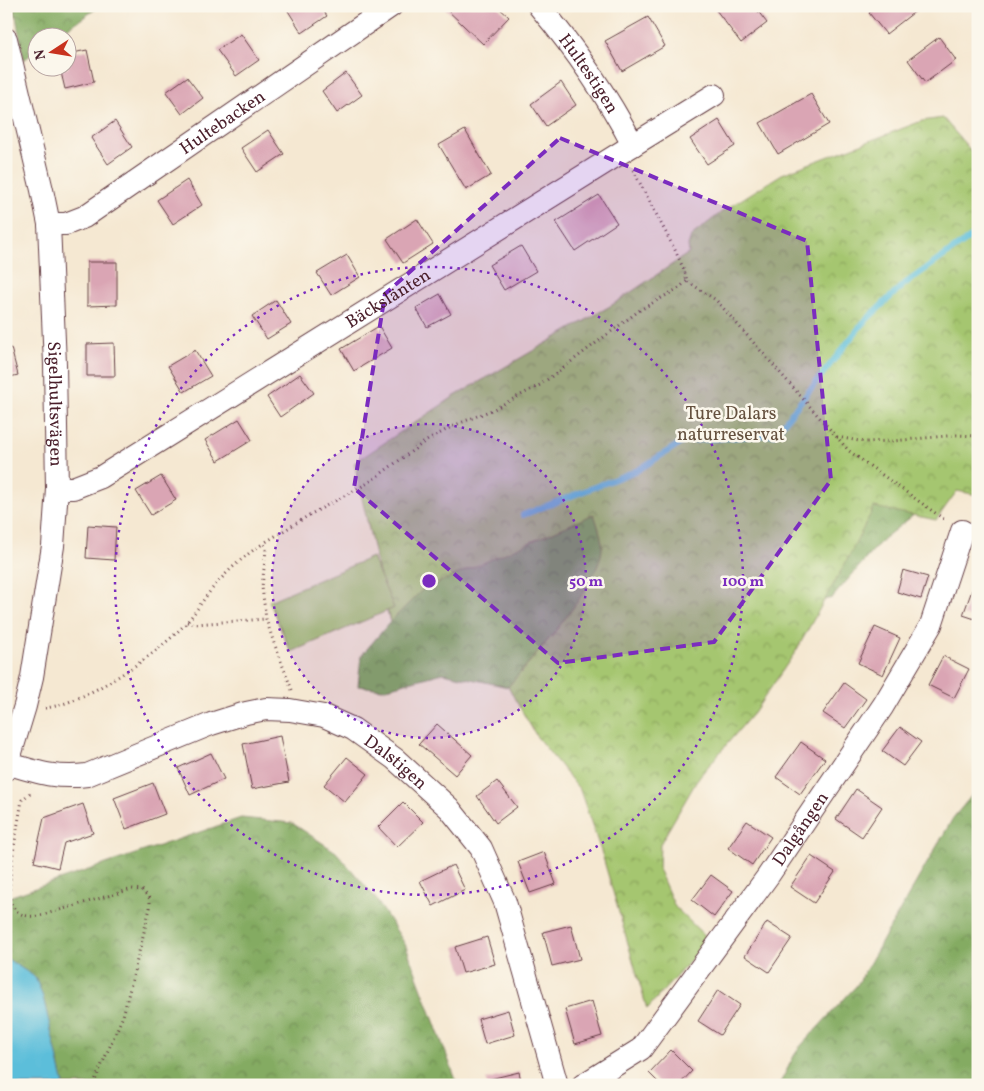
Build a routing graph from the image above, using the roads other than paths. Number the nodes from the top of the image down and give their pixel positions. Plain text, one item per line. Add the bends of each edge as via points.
1 (391, 6) edge
2 (539, 6) edge
3 (6, 39) edge
4 (714, 95) dead end
5 (628, 148) junction
6 (49, 224) junction
7 (57, 488) junction
8 (962, 532) road end
9 (7, 765) edge
10 (557, 1085) edge
11 (583, 1085) edge

1 - 6 street, Hultebacken via 84,217 66,224
2 - 5 street, Hultestigen via 568,41 617,115
3 - 6 street, Sigelhultsvägen
4 - 5 street, Bäckslänten
5 - 7 street, Bäckslänten via 101,477 73,488
6 - 7 street, Sigelhultsvägen
7 - 9 street, Sigelhultsvägen via 53,546 32,677
8 - 11 street, Dalgången via 931,625 883,706 768,876 641,1049
9 - 10 street, Dalstigen via 46,775 87,775 211,724 266,709 324,716 353,729 395,759 449,808 481,848 505,902

